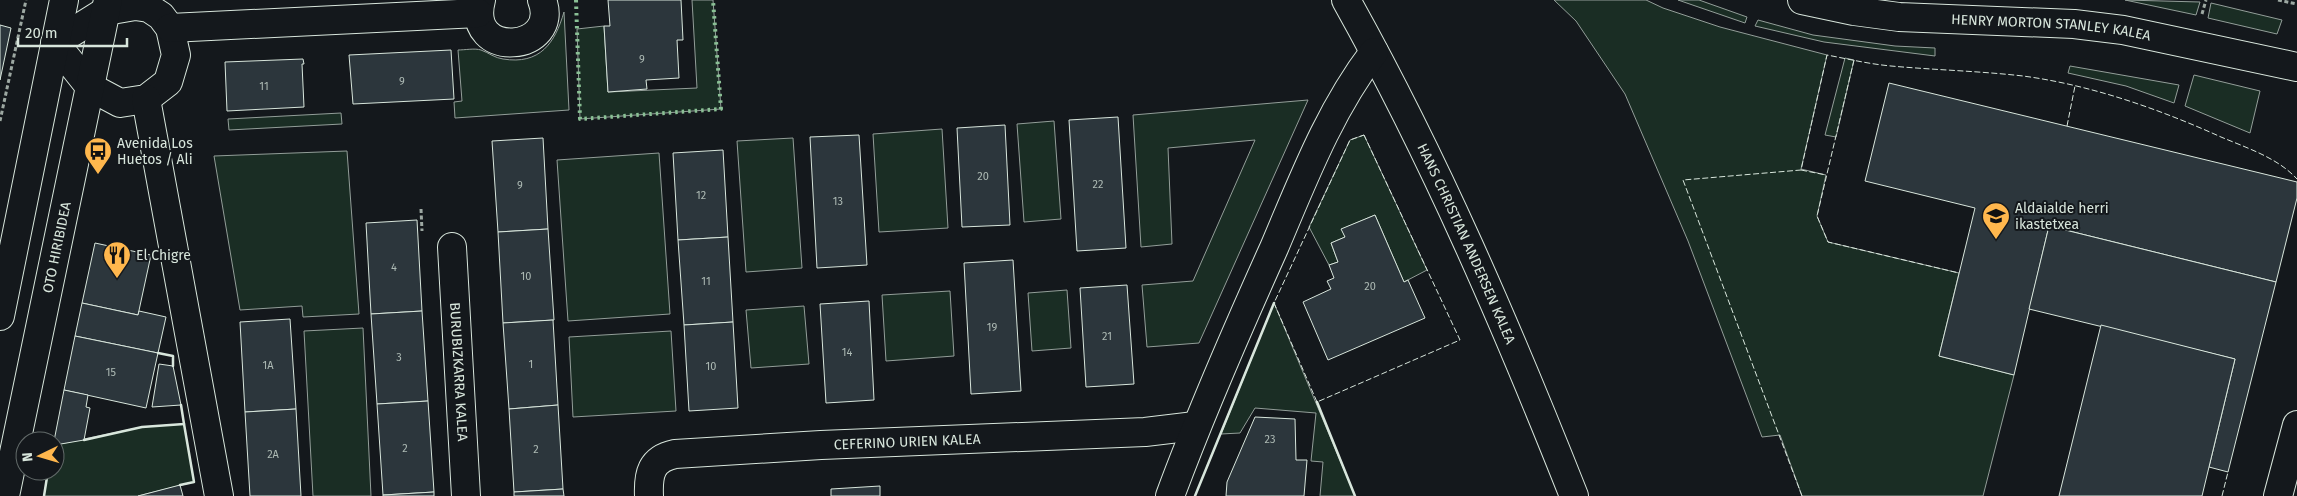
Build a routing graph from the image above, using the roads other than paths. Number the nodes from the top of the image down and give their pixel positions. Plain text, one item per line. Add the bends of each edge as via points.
1 (64, 0) edge
2 (542, 0) edge
3 (1346, 0) edge
4 (1802, 0) edge
5 (107, 5) edge
6 (479, 6) edge
7 (170, 28) junction
8 (55, 44) junction
9 (1374, 52) junction
10 (2297, 68) edge
11 (90, 86) junction
12 (146, 99) junction
13 (452, 247) dead end
14 (0, 316) edge
15 (2297, 425) edge
16 (1195, 426) junction
17 (5, 496) edge
18 (219, 496) edge
19 (466, 496) edge
20 (649, 496) edge
21 (1170, 496) edge
22 (1574, 496) edge
23 (2278, 496) edge

1 - 8 street
2 - 6 street via 545,9 540,29 524,43 503,44 485,32
3 - 9 street, HANS CHRISTIAN ANDERSEN KALEA
4 - 10 street, HENRY MORTON STANLEY KALEA via 1899,17 2074,24 2122,30
5 - 7 street via 149,8
5 - 8 street
5 - 11 street, OTO HIRIBIDEA
6 - 7 street
7 - 12 street via 176,55 168,82
8 - 11 street
8 - 14 street
9 - 16 street via 1355,77 1326,127
9 - 22 street, HANS CHRISTIAN ANDERSEN KALEA via 1491,295
11 - 12 street via 120,103
11 - 17 street, OTO HIRIBIDEA
12 - 18 street
13 - 19 street, BURUBIZKARRA KALEA
15 - 23 street
16 - 20 street, CEFERINO URIEN KALEA via 1145,432 675,454 664,456 652,469 648,480
16 - 21 street

